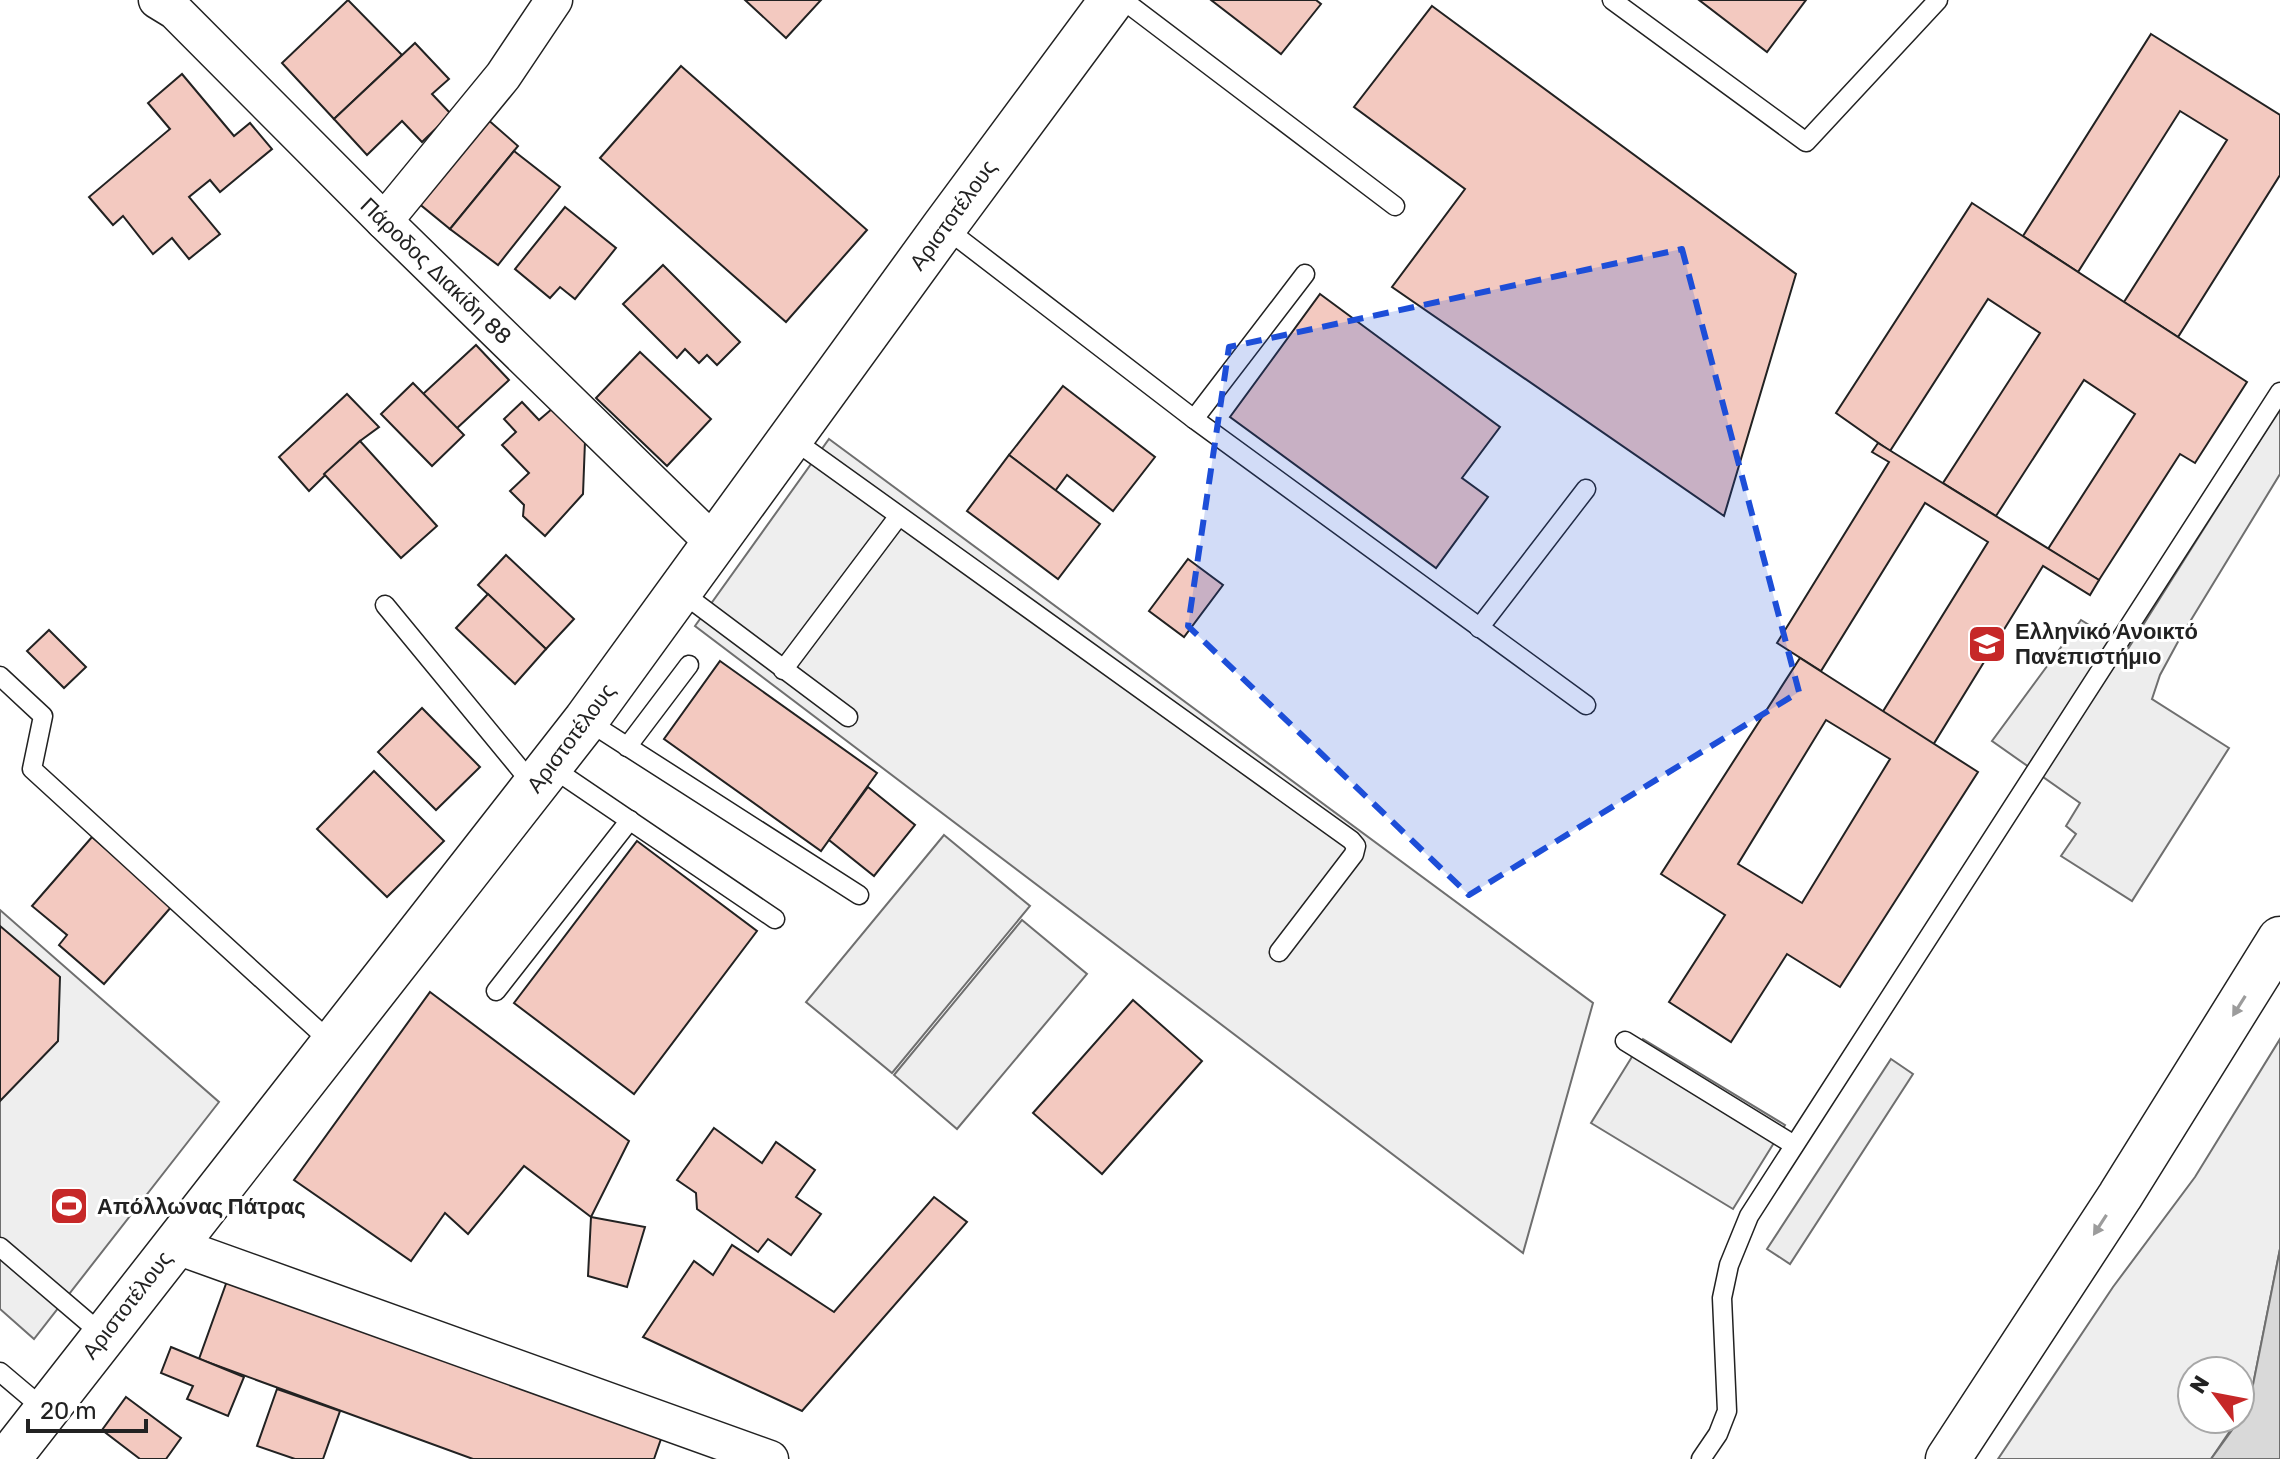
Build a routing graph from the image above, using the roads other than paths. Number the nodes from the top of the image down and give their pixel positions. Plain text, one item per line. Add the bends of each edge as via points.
1 (157, 0) edge
2 (554, 0) edge
3 (1112, 0) edge
4 (1123, 0) edge
5 (1612, 0) edge
6 (1938, 0) edge
7 (1395, 206) dead end
8 (384, 221) junction
9 (944, 227) junction
10 (1305, 274) dead end
11 (2280, 392) edge
12 (1194, 419) junction
13 (791, 438) junction
14 (1586, 489) dead end
15 (898, 517) junction
16 (715, 544) junction
17 (681, 592) junction
18 (385, 605) dead end
19 (1479, 628) junction
20 (689, 665) dead end
21 (783, 670) junction
22 (0, 676) edge
23 (1586, 705) dead end
24 (848, 717) dead end
25 (586, 720) junction
26 (627, 747) junction
27 (543, 777) junction
28 (630, 820) junction
29 (859, 895) dead end
30 (775, 919) dead end
31 (2280, 939) edge
32 (1279, 952) dead end
33 (496, 991) dead end
34 (1625, 1041) dead end
35 (334, 1045) junction
36 (1794, 1145) junction
37 (174, 1245) junction
38 (0, 1247) edge
39 (103, 1335) junction
40 (0, 1372) edge
41 (45, 1410) junction
42 (683, 1444) edge
43 (8, 1459) edge
44 (770, 1459) edge
45 (1701, 1459) edge
46 (1948, 1459) edge

1 - 8 street, Πάροδος Διακίδη 88 via 175,11
2 - 8 street via 503,76
3 - 9 main road, Αριστοτέλους
4 - 7 lane
5 - 6 lane via 1806,142
8 - 16 street, Πάροδος Διακίδη 88
9 - 12 lane
9 - 13 main road, Αριστοτέλους
10 - 12 lane
11 - 36 lane
12 - 19 lane
13 - 15 lane
13 - 16 main road, Αριστοτέλους
14 - 19 lane
15 - 21 lane
15 - 32 lane via 1351,840 1354,854
16 - 17 main road, Αριστοτέλους
17 - 21 lane
17 - 25 main road, Αριστοτέλους
18 - 27 lane
19 - 23 lane
20 - 26 lane
21 - 24 lane
22 - 35 lane via 43,716 32,769
25 - 26 lane
25 - 27 main road, Αριστοτέλους
26 - 29 lane
27 - 28 lane
27 - 35 main road, Αριστοτέλους
28 - 30 lane
28 - 33 lane
31 -> 46 main road
34 - 36 lane
35 - 37 main road, Αριστοτέλους
36 - 45 lane via 1749,1216 1729,1265 1722,1298 1727,1411
37 - 39 main road, Αριστοτέλους
37 - 42 street
38 - 39 lane
39 - 41 main road, Αριστοτέλους
40 - 41 lane
41 - 43 main road, Αριστοτέλους
42 - 44 street

